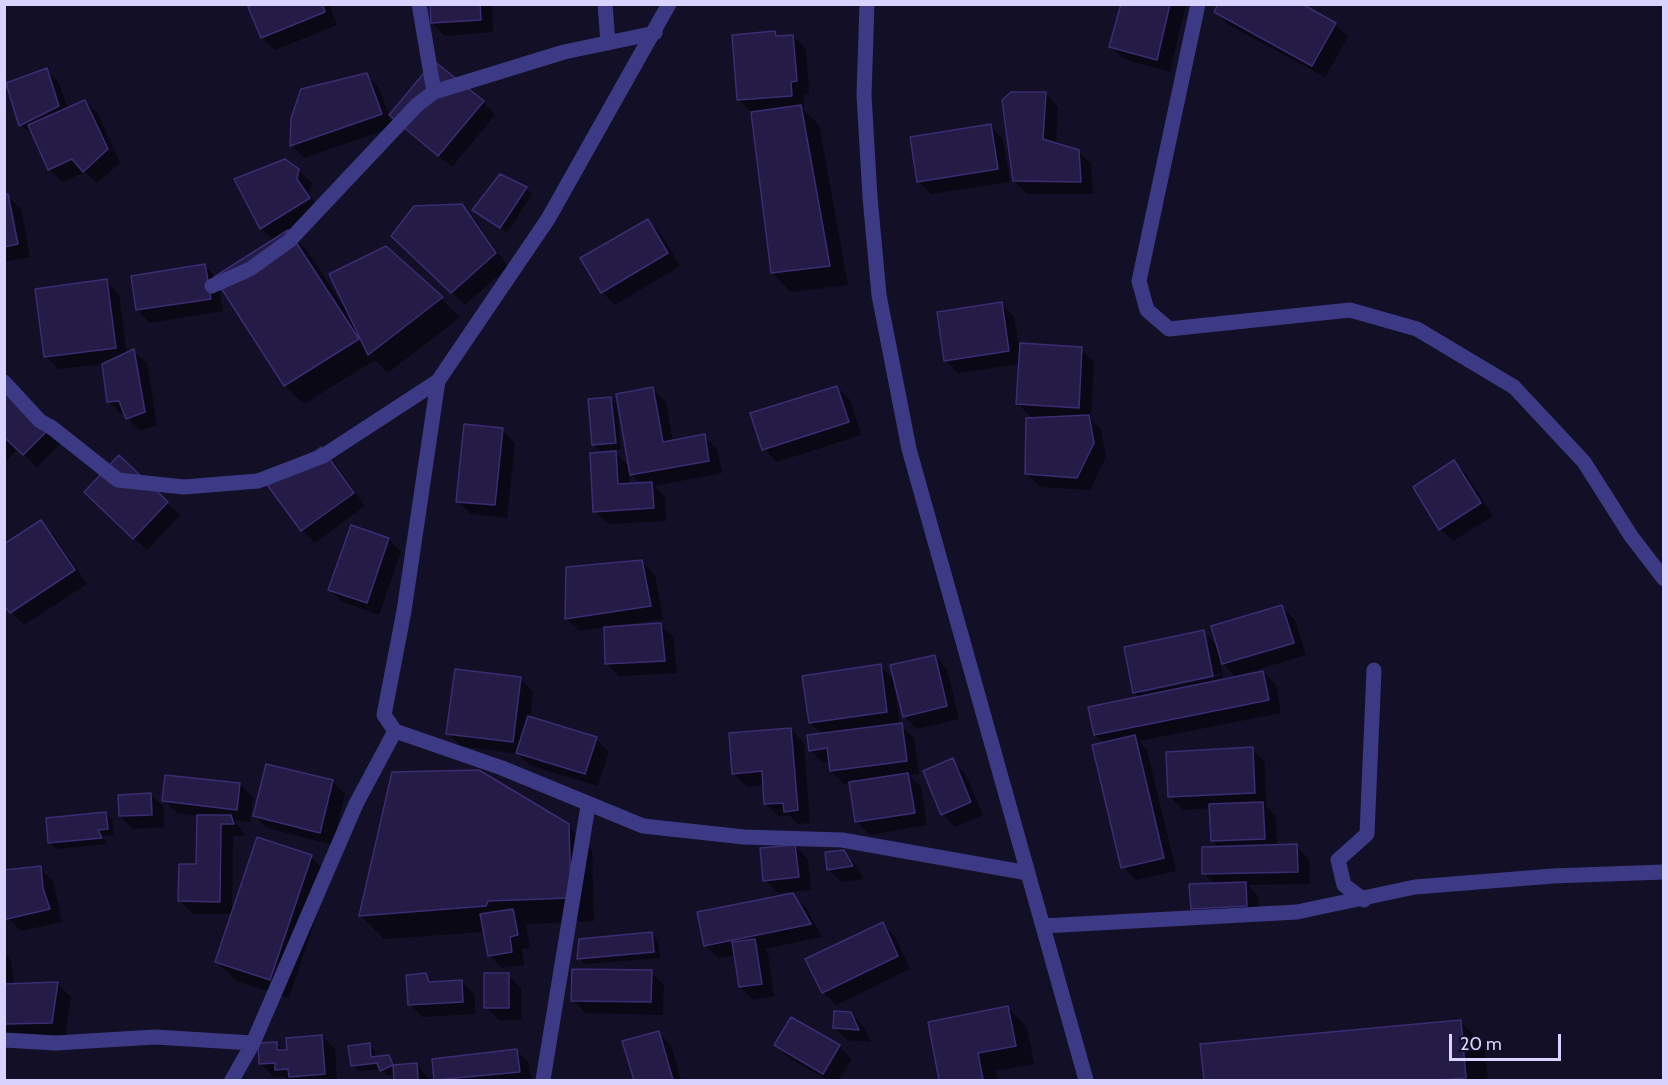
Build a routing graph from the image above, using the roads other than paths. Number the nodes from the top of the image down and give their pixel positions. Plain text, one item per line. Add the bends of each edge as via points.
1 (419, 4) edge
2 (605, 4) edge
3 (669, 4) edge
4 (867, 4) edge
5 (1198, 4) edge
6 (655, 33) junction
7 (608, 43) junction
8 (434, 92) junction
9 (212, 286) dead end
10 (438, 381) junction
11 (4, 382) edge
12 (1664, 579) edge
13 (1374, 670) dead end
14 (395, 731) junction
15 (588, 806) junction
16 (1664, 872) edge
17 (1028, 873) junction
18 (1364, 900) junction
19 (1043, 926) junction
20 (4, 1040) edge
21 (253, 1042) junction
22 (232, 1080) edge
23 (543, 1080) edge
24 (1086, 1080) edge

1 - 8 street
2 - 7 street
3 - 6 street
4 - 17 street via 864,95 879,295 909,449
5 - 12 street via 1139,281 1147,310 1169,330 1350,310 1417,329 1514,387 1584,462
6 - 7 street
6 - 10 street via 548,219
7 - 8 street via 564,52
8 - 9 street via 417,105 290,241 250,269
10 - 11 street via 323,456 258,482 184,487 118,480 40,421
10 - 14 street via 404,611 384,715
13 - 18 street via 1367,834 1338,860 1344,885
14 - 15 street via 502,768
14 - 21 street via 356,804
15 - 17 street via 643,826 744,837 842,840
15 - 23 street
16 - 18 street via 1415,887
17 - 19 street
18 - 19 street via 1297,912
19 - 24 street
20 - 21 street via 56,1043 155,1037
21 - 22 street

